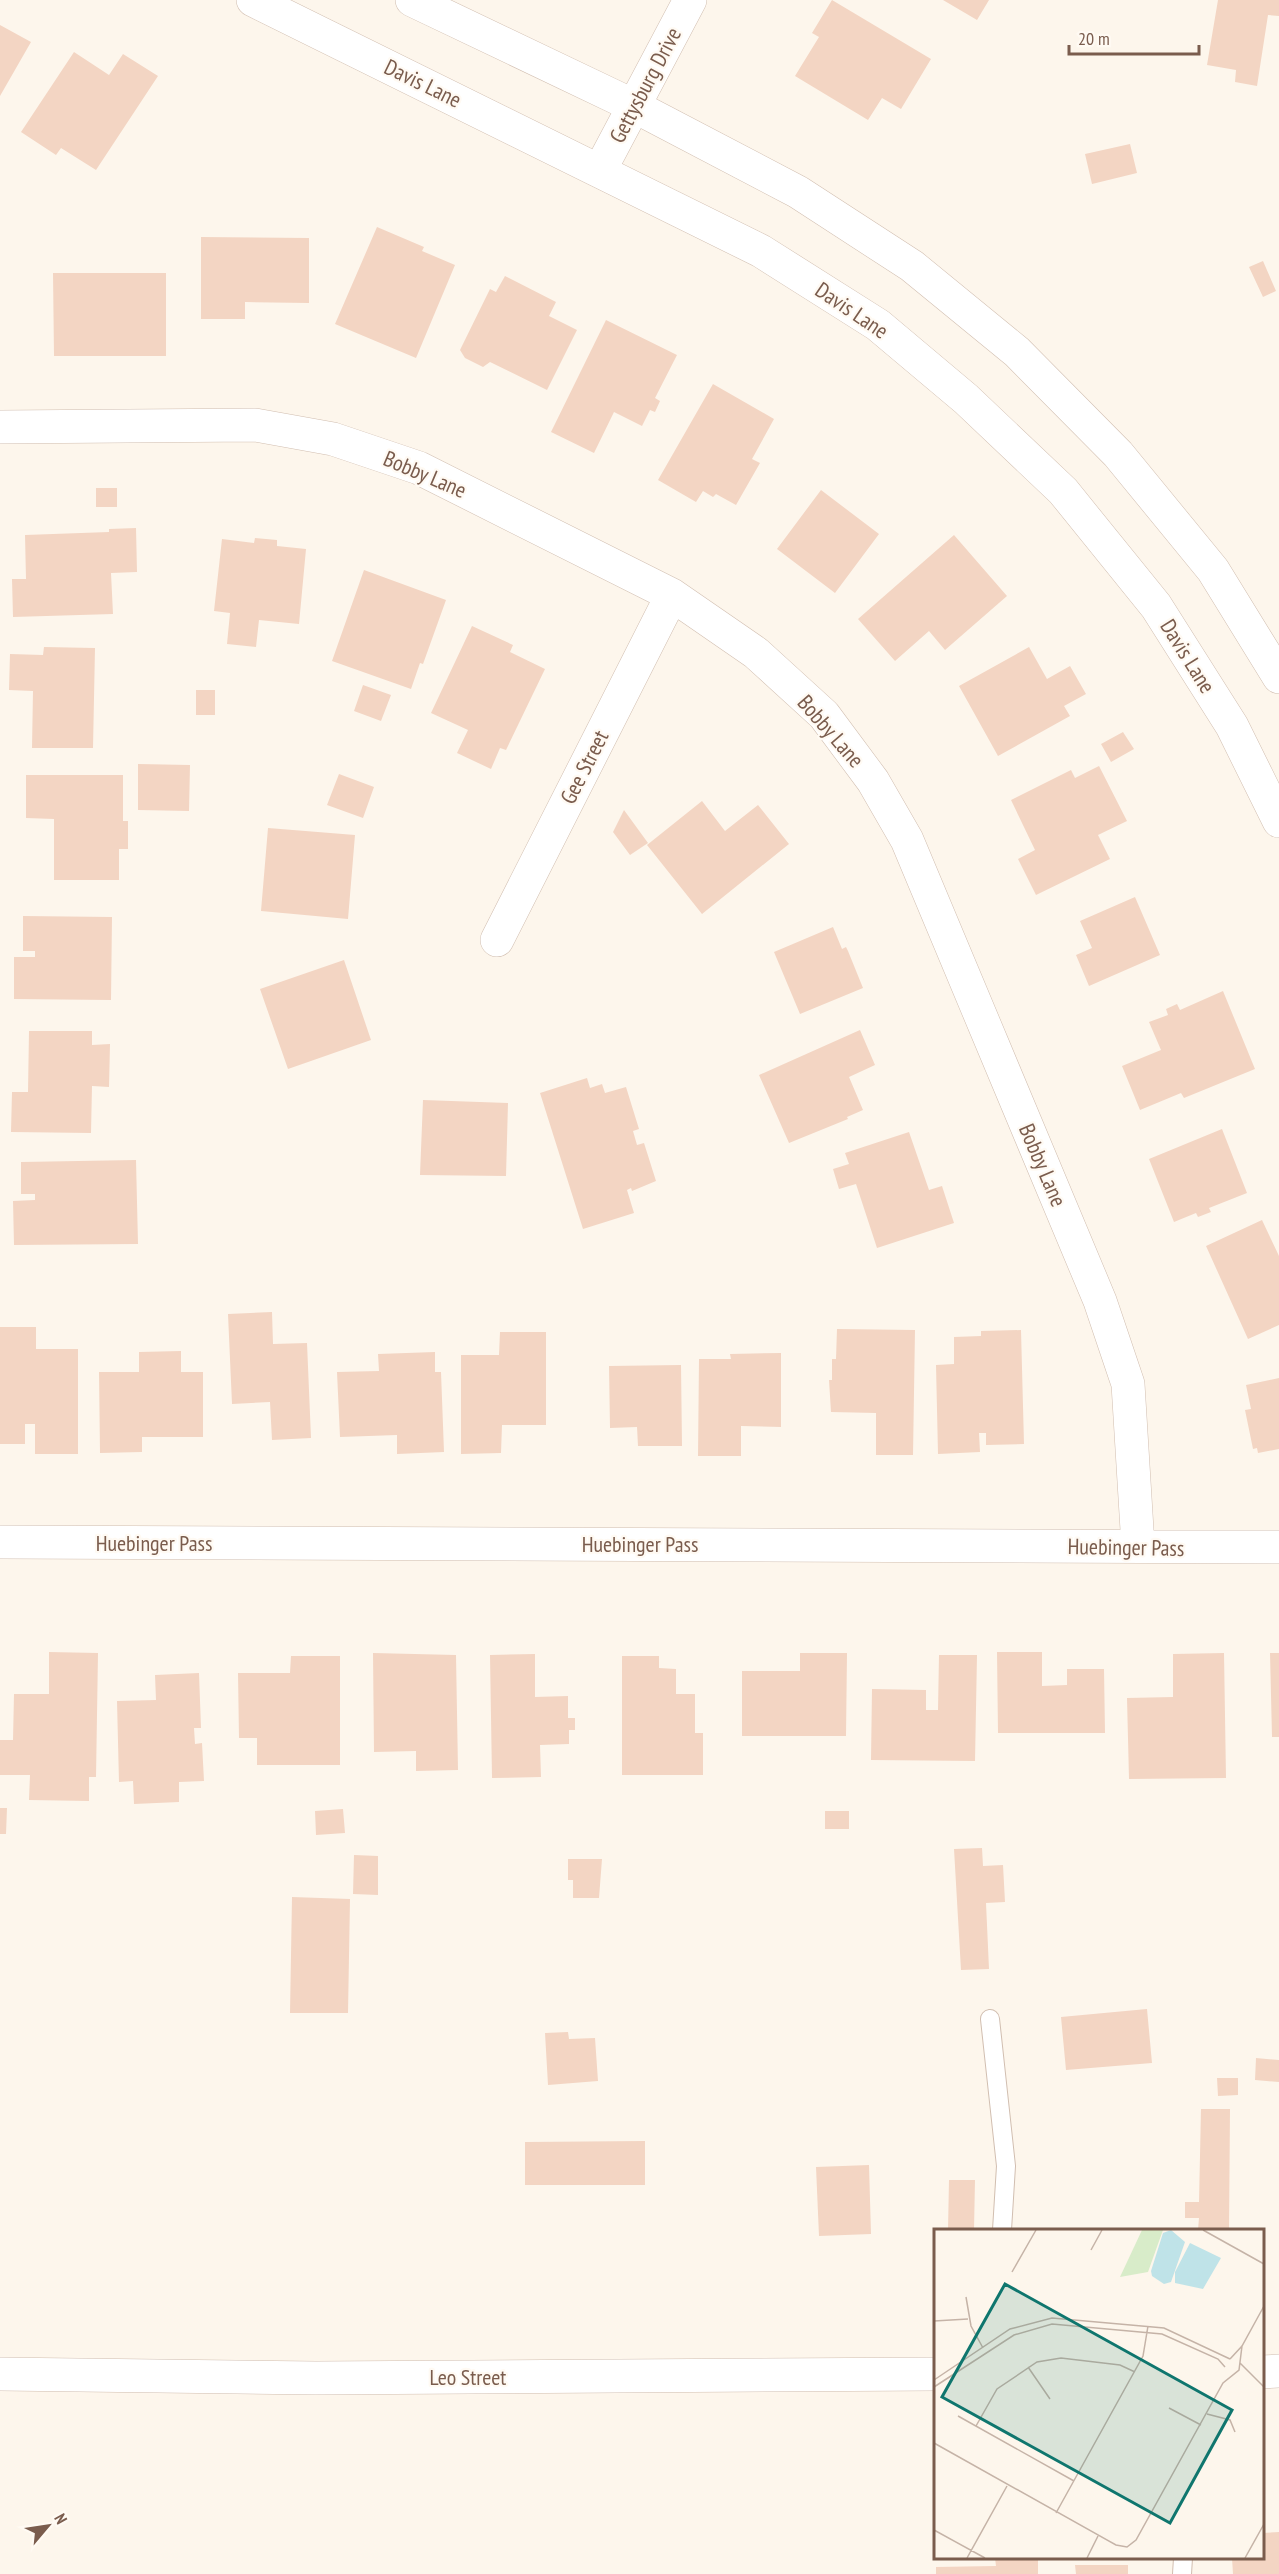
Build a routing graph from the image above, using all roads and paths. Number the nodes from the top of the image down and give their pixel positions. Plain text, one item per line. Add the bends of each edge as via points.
1 (254, 0) edge
2 (412, 0) edge
3 (690, 0) edge
4 (632, 105) junction
5 (600, 170) junction
6 (0, 427) edge
7 (672, 595) junction
8 (1279, 677) edge
9 (1279, 821) edge
10 (496, 940) dead end
11 (0, 1542) edge
12 (1138, 1546) junction
13 (1279, 1547) edge
14 (990, 2019) dead end
15 (1002, 2229) edge
16 (1279, 2371) edge
17 (1264, 2372) edge
18 (0, 2374) edge
19 (934, 2374) edge
20 (1183, 2559) edge
21 (1182, 2574) edge

1 - 5 street, Davis Lane
2 - 4 street
3 - 4 street, Gettysburg Drive
4 - 5 street, Gettysburg Drive
4 - 8 street via 808,198 912,266 1017,352 1118,454 1213,570
5 - 9 street, Davis Lane via 761,251 878,325 966,399 1063,491 1156,606 1232,726
6 - 7 street, Bobby Lane via 255,424 333,439 419,468
7 - 10 street, Gee Street
7 - 12 street, Bobby Lane via 756,653 824,715 873,781 907,840 1100,1301 1125,1374 1134,1450
11 - 12 street, Huebinger Pass
12 - 13 street, Huebinger Pass
14 - 15 lane via 1006,2166
16 - 17 street
18 - 19 street, Leo Street via 328,2378
20 - 21 lane

